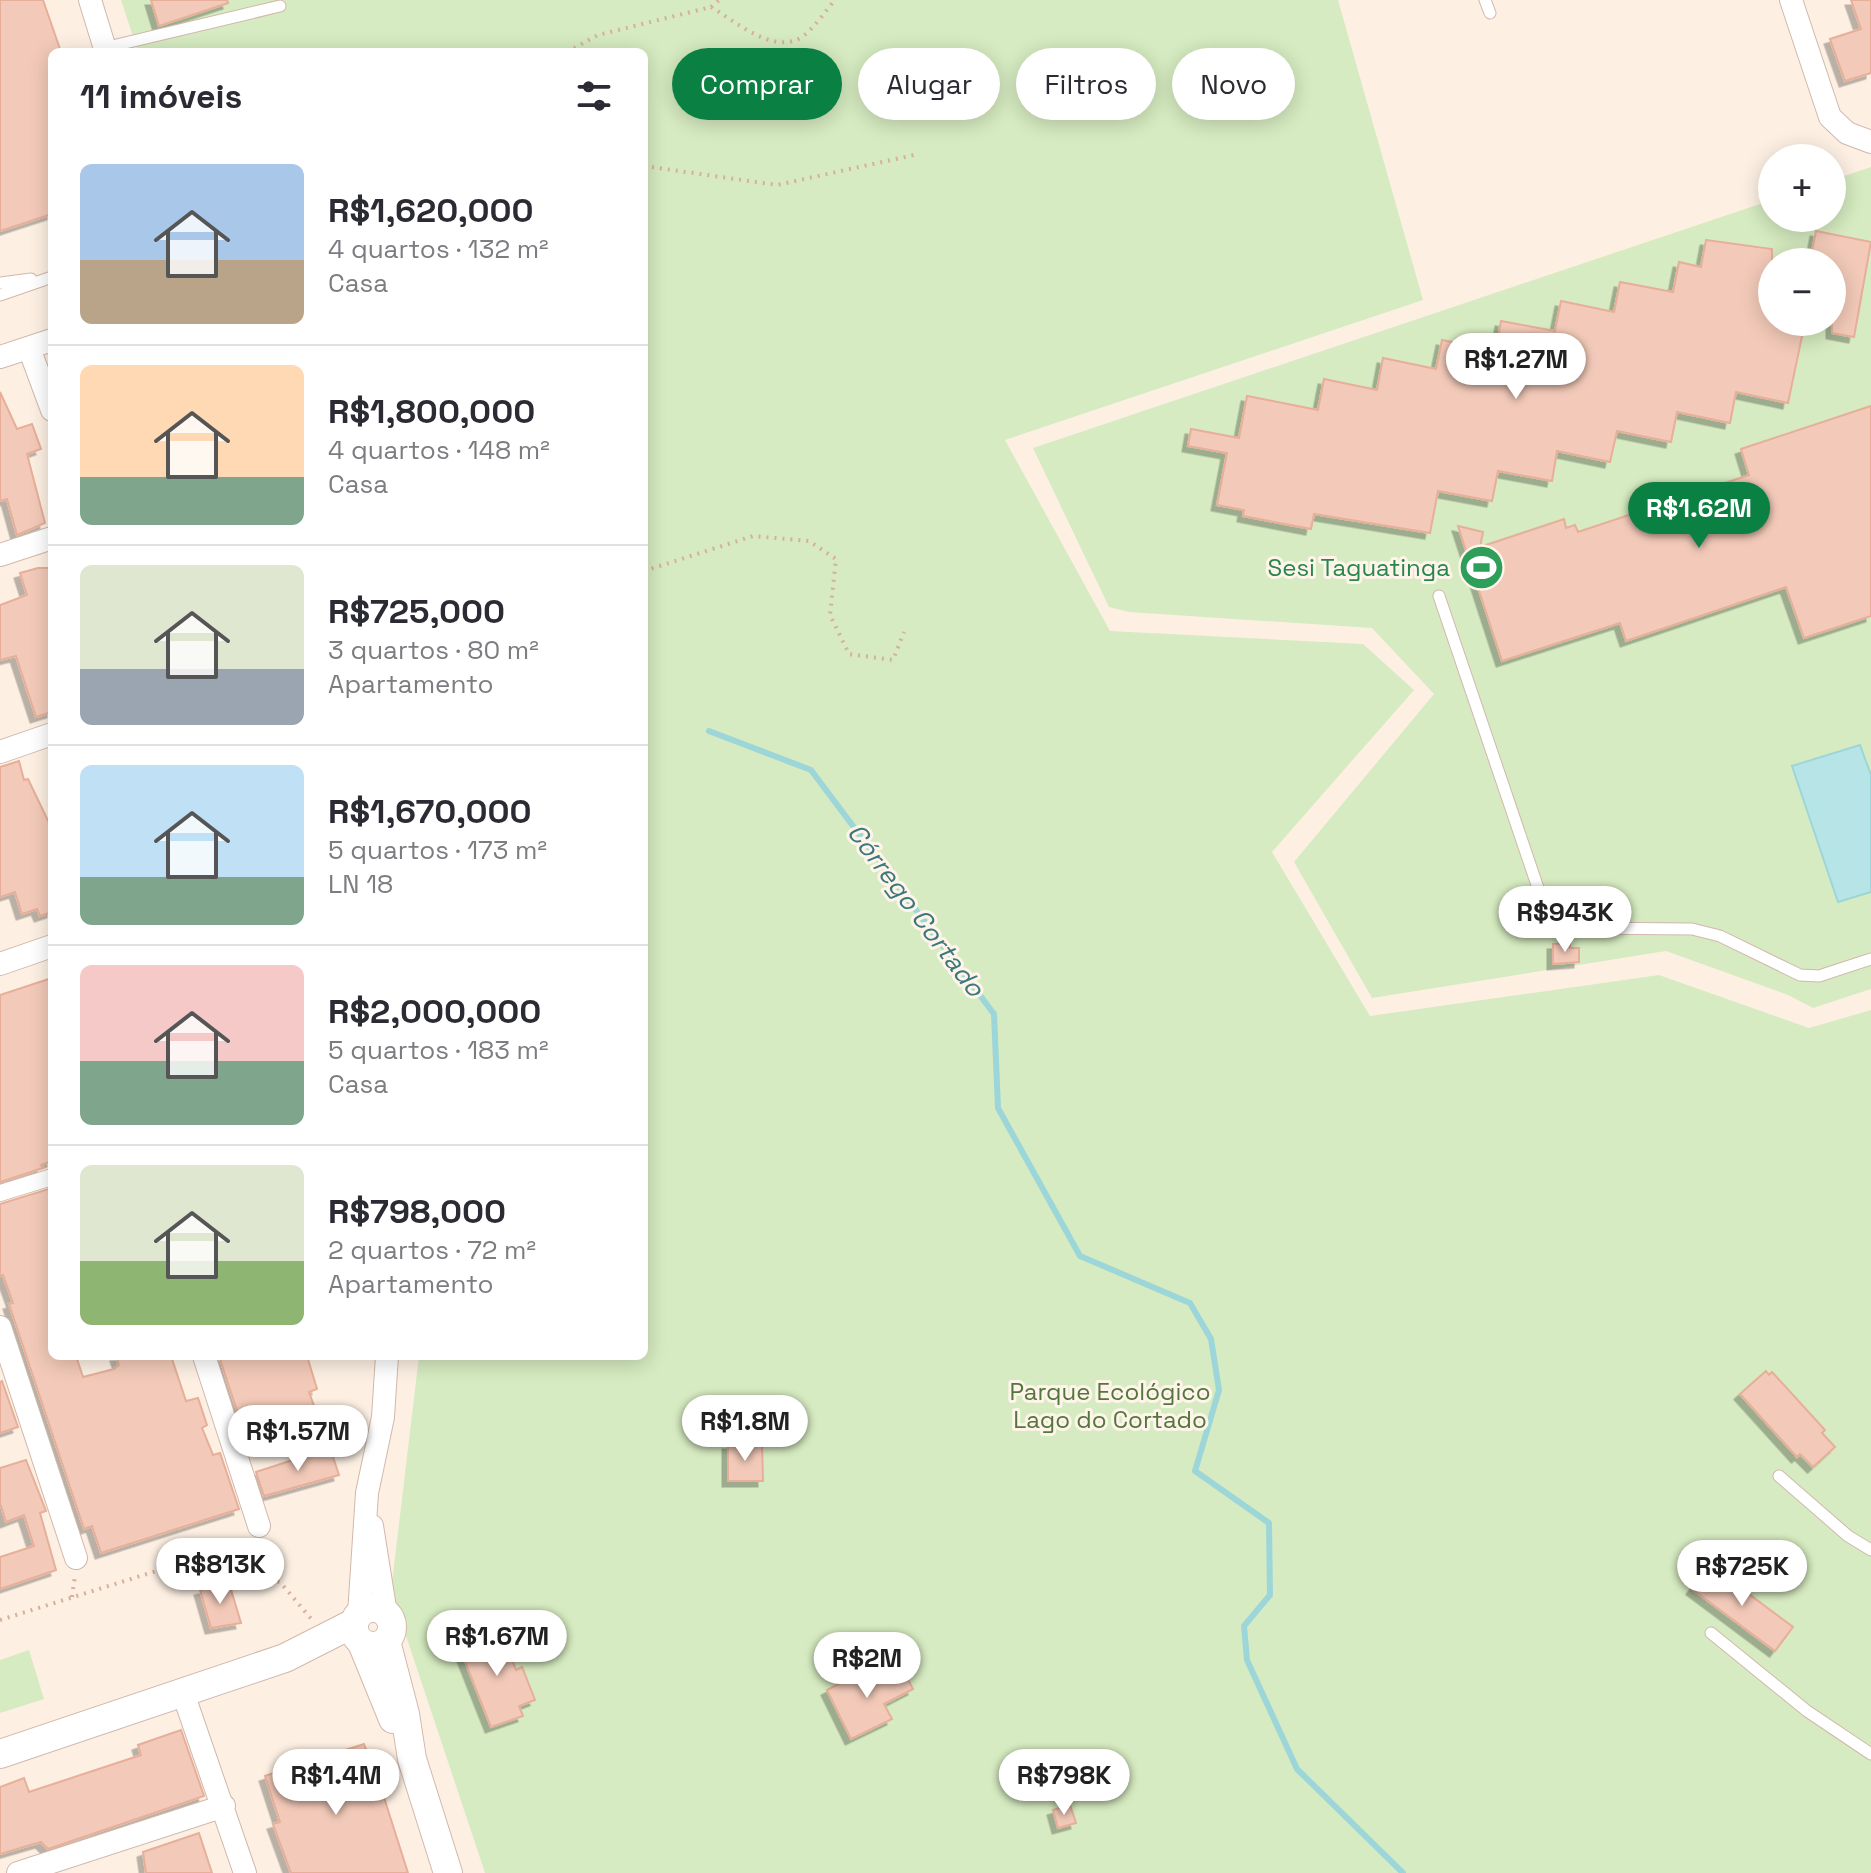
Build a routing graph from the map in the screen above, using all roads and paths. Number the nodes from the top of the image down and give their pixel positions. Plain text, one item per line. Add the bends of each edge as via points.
1 (90, 0) edge
2 (719, 0) edge
3 (835, 0) edge
4 (1485, 0) edge
5 (1791, 0) edge
6 (280, 6) dead end
7 (711, 7) junction
8 (1490, 13) dead end
9 (104, 48) edge
10 (113, 48) edge
11 (574, 48) edge
12 (1871, 142) edge
13 (914, 155) dead end
14 (648, 167) edge
15 (48, 277) edge
16 (48, 278) edge
17 (0, 283) edge
18 (0, 295) edge
19 (48, 341) edge
20 (29, 348) junction
21 (0, 357) edge
22 (48, 399) edge
23 (48, 539) edge
24 (0, 555) edge
25 (648, 570) edge
26 (1439, 596) dead end
27 (904, 632) dead end
28 (48, 735) edge
29 (0, 752) edge
30 (48, 947) edge
31 (1871, 959) edge
32 (0, 964) edge
33 (48, 1178) edge
34 (0, 1193) edge
35 (0, 1327) edge
36 (205, 1360) edge
37 (387, 1360) edge
38 (8, 1375) edge
39 (1779, 1476) dead end
40 (259, 1526) joint
41 (1871, 1550) edge
42 (76, 1558) dead end
43 (249, 1576) junction
44 (0, 1620) edge
45 (368, 1629) junction
46 (1711, 1633) dead end
47 (327, 1637) junction
48 (285, 1658) junction
49 (183, 1693) junction
50 (0, 1754) edge
51 (1871, 1754) edge
52 (224, 1806) junction
53 (18, 1873) edge
54 (245, 1873) edge
55 (448, 1873) edge

1 - 9 street
2 - 7 path
3 - 7 path via 798,40 782,42
4 - 8 lane
5 - 12 street via 1830,117 1847,133
6 - 10 lane
7 - 11 path via 598,35
13 - 14 path via 777,185
15 - 17 lane
16 - 18 lane
19 - 20 street
20 - 21 street
20 - 22 street
23 - 24 street
25 - 27 path via 753,536 809,541 836,559 830,615 849,654 893,660
26 - 31 lane via 1538,888 1556,913 1576,928 1692,929 1720,936 1800,975 1819,976
28 - 29 street
30 - 32 street
33 - 34 street
35 - 38 street
36 - 40 street
37 - 45 street via 383,1417 367,1493
38 - 42 street
39 - 41 lane
40 - 43 path
43 - 44 path via 182,1563
43 - 47 path via 280,1582
45 - 47 street
45 - 48 street
45 - 55 street
46 - 51 lane via 1807,1711
47 - 48 street
48 - 49 street
49 - 50 street
49 - 52 street
52 - 53 street
52 - 54 street

